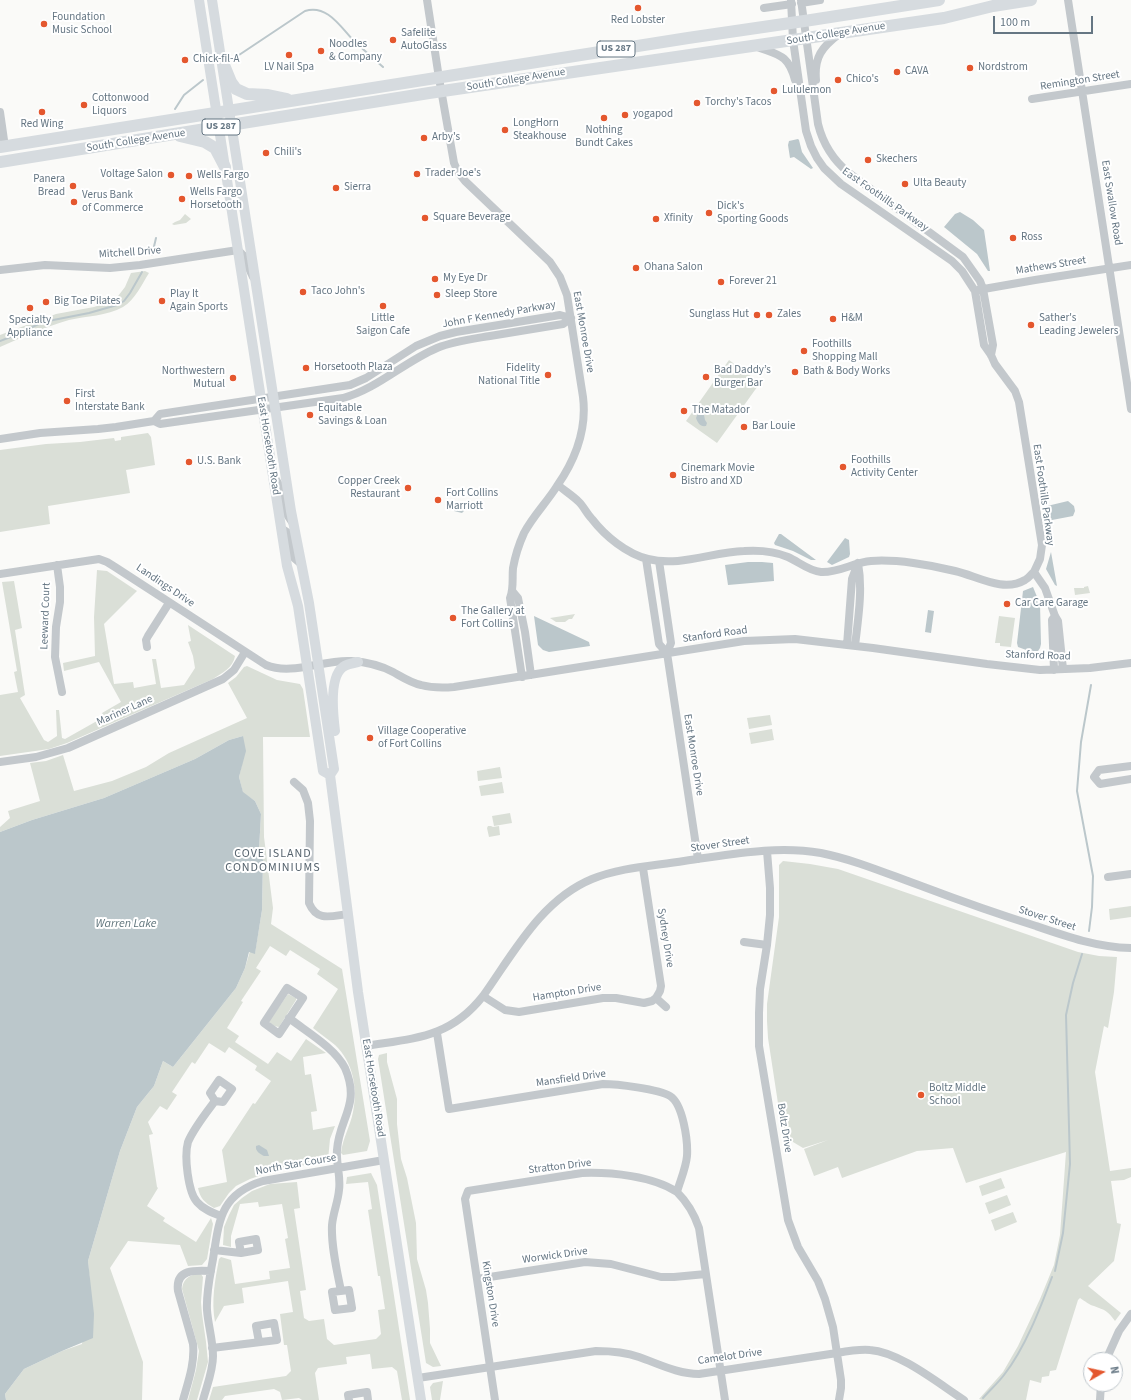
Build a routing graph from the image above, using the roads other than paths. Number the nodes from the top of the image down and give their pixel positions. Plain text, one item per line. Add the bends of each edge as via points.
1 (199, 0) edge
2 (206, 0) edge
3 (212, 0) edge
4 (427, 0) edge
5 (820, 0) edge
6 (939, 0) edge
7 (1031, 0) edge
8 (1068, 0) edge
9 (791, 2) edge
10 (801, 2) edge
11 (764, 8) dead end
12 (798, 22) junction
13 (841, 33) junction
14 (218, 34) junction
15 (806, 39) junction
16 (793, 40) junction
17 (754, 46) junction
18 (222, 60) junction
19 (439, 78) junction
20 (1131, 84) edge
21 (800, 89) junction
22 (1082, 91) junction
23 (442, 92) junction
24 (814, 94) junction
25 (1032, 99) dead end
26 (294, 100) junction
27 (229, 111) junction
28 (0, 112) edge
29 (217, 113) junction
30 (232, 126) junction
31 (219, 128) junction
32 (90, 133) junction
33 (173, 135) junction
34 (3, 149) edge
35 (41, 156) junction
36 (0, 162) edge
37 (225, 167) junction
38 (238, 250) junction
39 (1131, 265) edge
40 (1109, 268) junction
41 (0, 270) edge
42 (256, 283) junction
43 (979, 290) junction
44 (571, 318) junction
45 (1130, 394) edge
46 (273, 397) junction
47 (261, 398) junction
48 (275, 409) junction
49 (1131, 409) edge
50 (263, 410) junction
51 (154, 421) junction
52 (0, 439) edge
53 (273, 473) junction
54 (558, 485) junction
55 (294, 523) junction
56 (281, 528) junction
57 (646, 559) junction
58 (659, 561) junction
59 (858, 563) junction
60 (301, 564) junction
61 (56, 566) junction
62 (1034, 572) junction
63 (0, 574) edge
64 (512, 592) junction
65 (169, 603) junction
66 (1054, 616) junction
67 (851, 645) junction
68 (147, 646) dead end
69 (245, 652) junction
70 (667, 653) junction
71 (358, 662) junction
72 (1131, 663) edge
73 (318, 664) junction
74 (307, 666) junction
75 (1064, 669) junction
76 (1054, 670) junction
77 (531, 675) junction
78 (522, 676) junction
79 (62, 692) dead end
80 (0, 762) edge
81 (1131, 766) edge
82 (332, 771) junction
83 (1131, 779) edge
84 (294, 782) dead end
85 (767, 850) junction
86 (698, 859) junction
87 (643, 868) junction
88 (1131, 874) edge
89 (1108, 877) dead end
90 (348, 914) junction
91 (744, 942) dead end
92 (767, 945) junction
93 (1131, 948) edge
94 (483, 996) junction
95 (656, 998) junction
96 (666, 1007) dead end
97 (289, 1018) junction
98 (437, 1032) junction
99 (366, 1046) junction
100 (215, 1101) dead end
101 (384, 1160) junction
102 (337, 1168) junction
103 (468, 1191) joint
104 (677, 1192) junction
105 (221, 1216) junction
106 (214, 1250) junction
107 (241, 1253) dead end
108 (211, 1271) junction
109 (706, 1274) junction
110 (477, 1279) junction
111 (341, 1291) dead end
112 (1131, 1314) edge
113 (258, 1342) dead end
114 (212, 1348) junction
115 (1110, 1352) edge
116 (837, 1353) junction
117 (490, 1366) junction
118 (721, 1370) junction
119 (418, 1378) junction
120 (183, 1400) edge
121 (203, 1400) edge
122 (349, 1400) edge
123 (368, 1400) edge
124 (421, 1400) edge
125 (495, 1400) edge
126 (726, 1400) edge
127 (839, 1400) edge
128 (964, 1400) edge

1 - 29 main road, East Horsetooth Road
2 - 14 main road via 209,17
3 - 14 main road, East Horsetooth Road
4 - 19 street, East Monroe Drive
5 - 10 street
6 - 12 highway, South College Avenue / US 287
7 - 13 highway, South College Avenue / US 287 via 944,18
8 - 22 street, East Swallow Road
9 - 11 street
9 - 12 street
10 - 12 street
12 - 15 street, East Foothills Parkway
12 - 16 street, East Foothills Parkway
12 - 19 highway, South College Avenue / US 287
13 - 15 highway, South College Avenue / US 287
13 - 24 street via 828,43 819,55
14 - 18 main road, East Horsetooth Road
15 - 16 highway, South College Avenue / US 287
15 - 24 street, East Foothills Parkway
16 - 17 highway, South College Avenue / US 287
16 - 21 street, East Foothills Parkway
17 - 21 street via 778,54 786,61
17 - 23 highway, South College Avenue / US 287
18 - 26 highway via 236,89 247,94
18 - 27 main road, East Horsetooth Road
19 - 23 street, East Monroe Drive
19 - 26 highway, South College Avenue / US 287
20 - 22 street, Remington Street
21 - 43 street, East Foothills Parkway via 808,137 824,168 841,184 952,262
22 - 25 street, Remington Street
22 - 40 street, East Swallow Road
23 - 30 highway, South College Avenue / US 287
23 - 44 street, East Monroe Drive via 452,154 458,172 556,270 565,290
24 - 43 street, East Foothills Parkway via 820,133 835,160 963,257 980,281
26 - 27 highway, South College Avenue / US 287
27 - 29 highway, South College Avenue / US 287
27 - 30 main road, East Horsetooth Road
28 - 34 street
29 - 31 main road, East Horsetooth Road
29 - 32 highway, South College Avenue / US 287
30 - 31 highway, South College Avenue / US 287
30 - 42 main road, East Horsetooth Road
31 - 33 highway, South College Avenue / US 287
31 - 37 main road, East Horsetooth Road
32 - 34 highway, South College Avenue / US 287
32 - 35 highway via 46,149
33 - 35 highway, South College Avenue / US 287
33 - 37 highway via 205,142 215,148
35 - 36 highway, South College Avenue / US 287
37 - 38 main road, East Horsetooth Road
38 - 41 street, Mitchell Drive via 140,266 110,268 45,265
38 - 42 street via 246,258
38 - 47 main road, East Horsetooth Road
39 - 40 street, Mathews Street
40 - 43 street, Mathews Street
40 - 45 street, East Swallow Road
42 - 46 main road, East Horsetooth Road
43 - 62 street, East Foothills Parkway via 984,345 1015,391 1018,402 1042,545 1040,559
44 - 46 street, John F Kennedy Parkway via 560,315 449,333 416,346 366,378 350,385
44 - 48 street, John F Kennedy Parkway via 563,324 449,343 414,359 354,395
44 - 54 street, East Monroe Drive via 584,413 577,450
45 - 49 street, East Swallow Road
46 - 47 street, John F Kennedy Parkway
46 - 48 main road, East Horsetooth Road
47 - 50 main road, East Horsetooth Road
47 - 51 street, John F Kennedy Parkway via 160,414
48 - 50 street, John F Kennedy Parkway
48 - 55 main road, East Horsetooth Road
50 - 51 street, John F Kennedy Parkway via 160,424
50 - 53 main road, East Horsetooth Road
51 - 52 street, John F Kennedy Parkway
53 - 55 street via 281,488 284,510
53 - 56 main road, East Horsetooth Road
54 - 57 street via 579,503 605,533 621,546
54 - 64 street, East Monroe Drive via 532,520 520,542 513,568
55 - 60 main road, East Horsetooth Road
56 - 60 street via 290,534 294,558
56 - 74 main road, East Horsetooth Road via 287,566 298,606
57 - 58 street
57 - 70 street, East Monroe Drive via 659,644
58 - 59 street via 685,561 743,551 777,553 817,571 832,571
58 - 70 street, East Monroe Drive via 671,643
59 - 62 street via 885,561 933,566 1002,584 1016,584 1026,580
59 - 67 street via 852,578
60 - 73 main road, East Horsetooth Road
61 - 63 street, Landings Drive
61 - 65 street, Landings Drive via 99,559
61 - 79 street, Leeward Court via 60,602 55,657
62 - 66 street via 1045,588
64 - 77 street, East Monroe Drive via 518,598
64 - 78 street, East Monroe Drive via 510,598
65 - 68 street via 148,636
65 - 69 street, Landings Drive
66 - 75 street via 1058,621
66 - 76 street
67 - 70 street, Stanford Road via 788,639 744,641
67 - 76 street, Stanford Road via 1002,666
69 - 74 street, Landings Drive via 274,668 286,670
69 - 80 street, Mariner Lane via 234,670 223,679 68,748 36,757
70 - 77 street, Stanford Road
70 - 86 street, East Monroe Drive
71 - 73 street, Stanford Road via 337,661
71 - 78 street, Stanford Road via 383,668 419,685 436,688
71 - 82 main road via 343,667 336,678 333,705 338,762
72 - 75 street, Stanford Road
73 - 74 street, Stanford Road
73 - 82 main road, East Horsetooth Road
74 - 82 main road, East Horsetooth Road via 323,771
75 - 76 street, Stanford Road
77 - 78 street, Stanford Road
81 - 83 street via 1099,770 1094,777 1100,784
82 - 90 main road, East Horsetooth Road
84 - 90 street via 302,790 308,803 311,908 320,916 326,917
85 - 86 street, Stover Street
85 - 92 street, Boltz Drive via 770,888
85 - 93 street, Stover Street via 803,851 840,858 1074,939 1100,946
86 - 87 street, Stover Street
87 - 94 street, Stover Street via 592,879 556,902 526,935
87 - 95 street, Sydney Drive via 661,986
88 - 89 street
90 - 99 main road, East Horsetooth Road
91 - 92 street
92 - 116 street, Boltz Drive via 760,989 760,1046 786,1208 798,1247 825,1299
94 - 95 street, Hampton Drive via 505,1010 518,1012 603,998 644,1003
94 - 98 street, Stover Street via 460,1020
95 - 96 street
97 - 97 street via 279,1034 264,1023 288,988 303,998
97 - 102 street via 328,1047 336,1055 348,1077 350,1107 339,1137
98 - 99 street, Stover Street via 418,1038
98 - 104 street, Mansfield Drive via 449,1109 603,1084 669,1095 681,1110 686,1145 686,1159
99 - 101 main road, East Horsetooth Road
100 - 105 street via 191,1137 186,1158 194,1197 204,1208
101 - 102 street, North Star Course
101 - 119 main road, East Horsetooth Road
102 - 105 street, North Star Course via 252,1184 235,1195
102 - 111 street via 340,1189 333,1216 332,1235
103 - 104 street, Stratton Drive via 596,1173 650,1180
103 - 110 street, Kingston Drive via 465,1199
104 - 109 street via 696,1218
105 - 106 street, North Star Course
106 - 107 street
106 - 108 street, North Star Course
108 - 114 street, North Star Course via 207,1309
108 - 120 street via 189,1271 178,1283 194,1352
109 - 110 street, Worwick Drive via 661,1277 611,1264 585,1262
109 - 118 street
110 - 117 street, Kingston Drive
112 - 115 street via 1119,1331
113 - 114 street
114 - 121 street, North Star Course via 212,1367
116 - 118 street, Camelot Drive
116 - 127 street, Boltz Drive via 842,1388
116 - 128 street, Camelot Drive via 871,1350 892,1354
117 - 118 street, Camelot Drive via 596,1351 624,1353 689,1374
117 - 119 street, Camelot Drive
117 - 125 street, Kingston Drive
118 - 126 street
119 - 124 main road, East Horsetooth Road
122 - 123 street via 348,1395 367,1392

